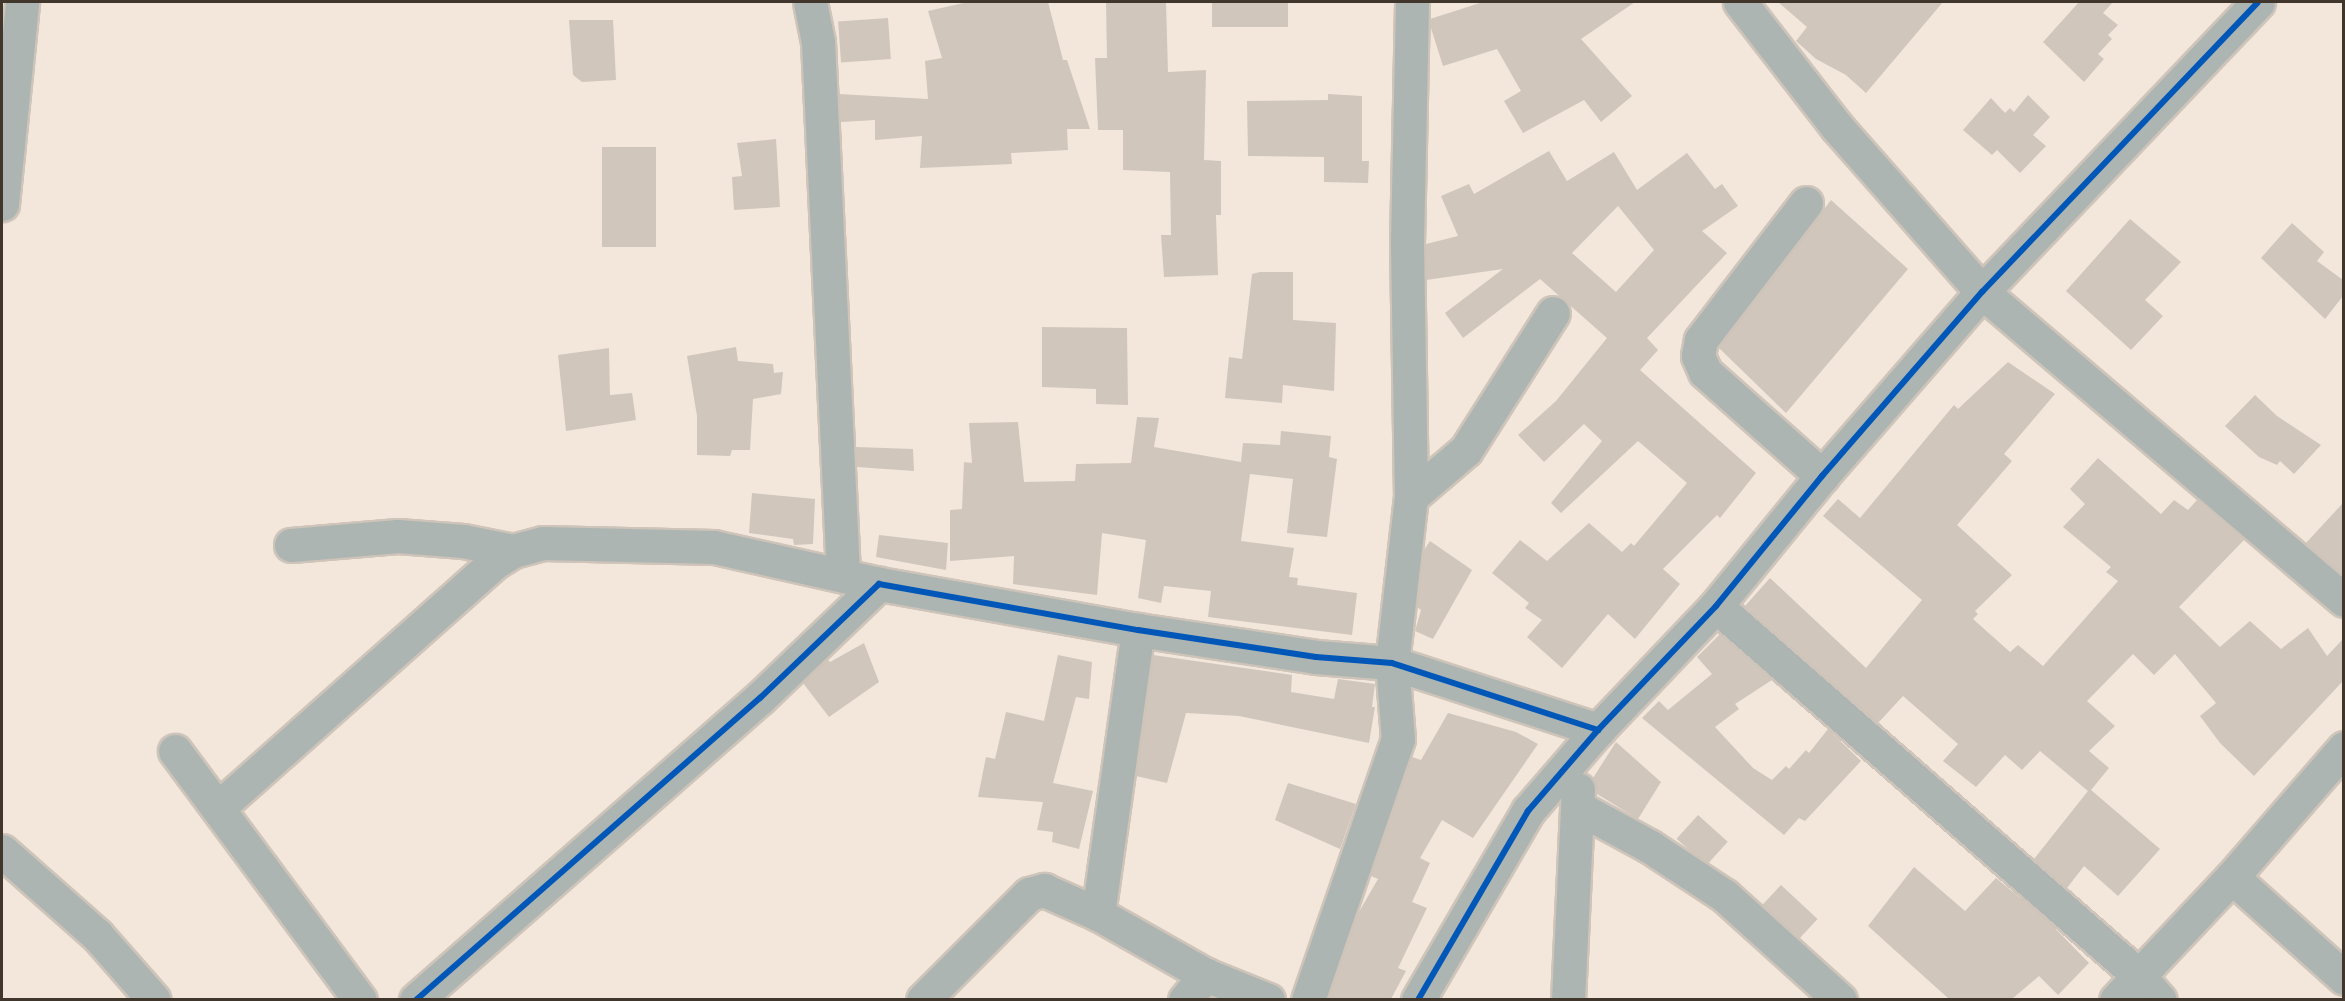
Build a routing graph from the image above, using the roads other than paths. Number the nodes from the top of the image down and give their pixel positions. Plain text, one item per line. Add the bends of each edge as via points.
1 (22, 2) edge
2 (810, 2) edge
3 (1412, 2) edge
4 (1740, 2) edge
5 (2258, 2) edge
6 (1806, 203) dead end
7 (2, 204) edge
8 (1982, 292) junction
9 (1553, 313) dead end
10 (1822, 476) junction
11 (1411, 497) junction
12 (291, 545) dead end
13 (513, 551) junction
14 (843, 575) junction
15 (879, 584) junction
16 (2343, 600) edge
17 (1716, 606) junction
18 (1138, 630) junction
19 (1392, 663) junction
20 (1598, 730) junction
21 (2343, 748) edge
22 (175, 751) dead end
23 (1577, 755) junction
24 (218, 808) junction
25 (1579, 808) junction
26 (2, 851) edge
27 (2232, 877) junction
28 (1098, 914) junction
29 (1206, 975) junction
30 (2138, 975) junction
31 (2343, 978) edge
32 (154, 999) edge
33 (360, 999) edge
34 (416, 999) edge
35 (923, 999) edge
36 (1185, 999) edge
37 (1268, 999) edge
38 (1308, 999) edge
39 (1418, 999) edge
40 (1568, 999) edge
41 (1840, 999) edge
42 (2116, 999) edge
43 (2160, 999) edge

1 - 7 street
2 - 14 street via 818,42
3 - 11 street via 1407,243
4 - 8 street via 1837,127
5 - 8 street
6 - 10 street via 1701,340 1698,357 1705,372
8 - 10 street
8 - 16 street
9 - 11 street via 1466,450
10 - 17 street
11 - 19 street
12 - 13 street via 398,536 463,541
13 - 14 street via 543,543 714,546
13 - 24 street via 495,562
14 - 15 street
15 - 18 street
15 - 34 street via 760,698
17 - 20 street
17 - 30 street
18 - 19 street via 1316,657
18 - 28 street
19 - 20 street
19 - 38 street via 1398,739
20 - 23 street
21 - 27 street
22 - 24 street
23 - 25 street
23 - 39 street via 1528,811
24 - 33 street
25 - 40 street
25 - 41 street via 1649,846 1725,897
26 - 32 street via 97,935
27 - 30 street
27 - 31 street
28 - 29 street
28 - 35 street via 1044,890 1035,890
29 - 36 street
29 - 37 street
30 - 42 street
30 - 43 street

